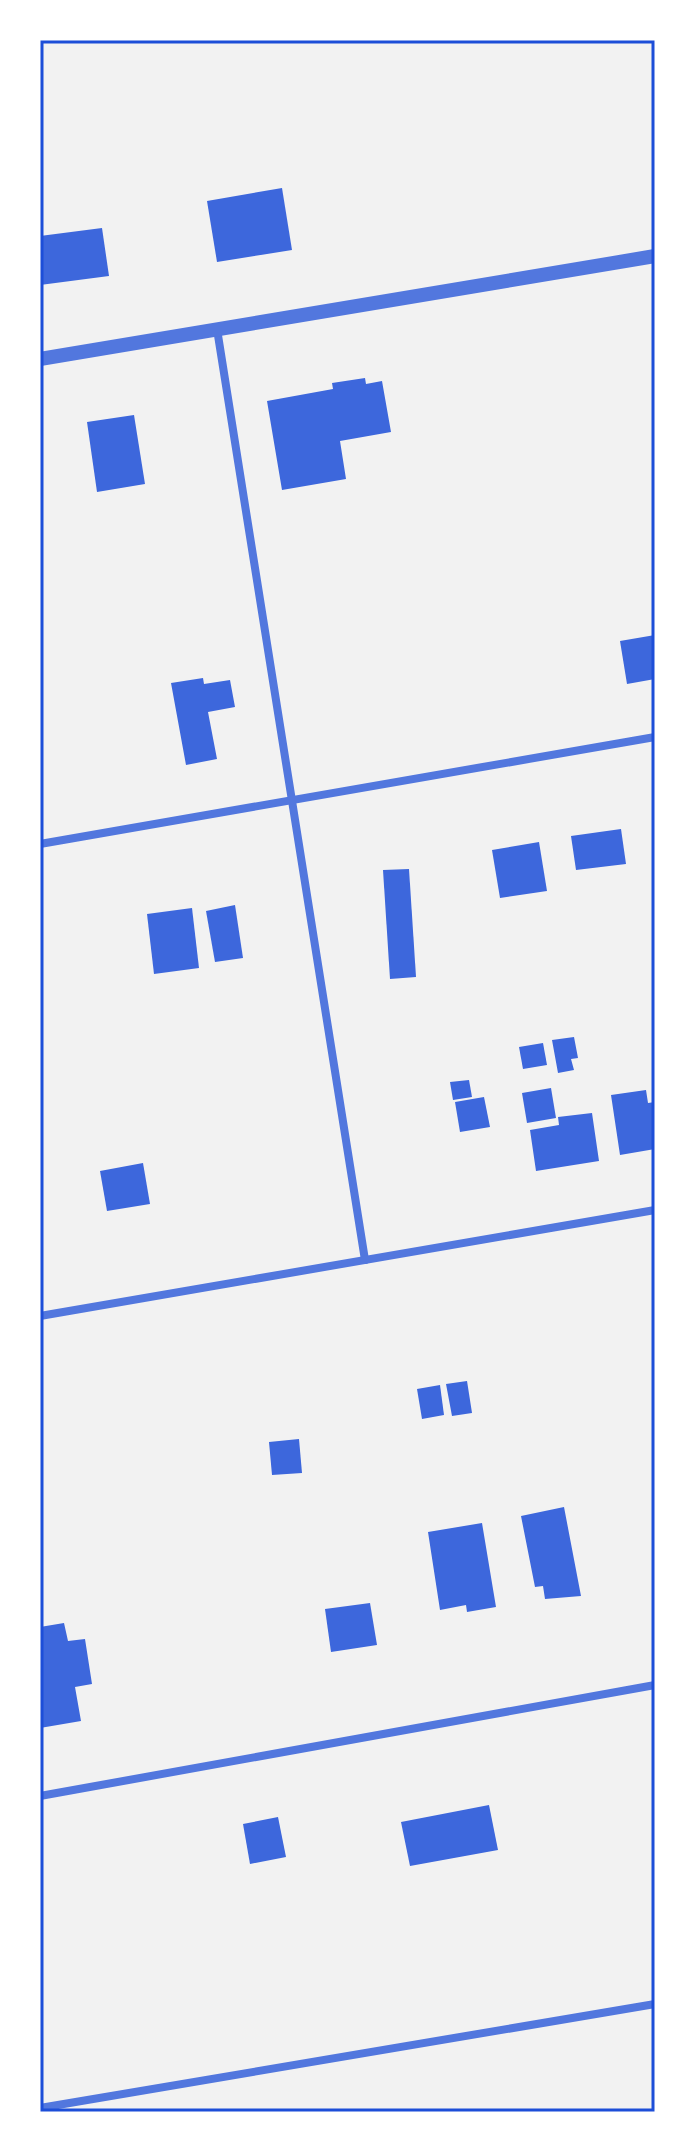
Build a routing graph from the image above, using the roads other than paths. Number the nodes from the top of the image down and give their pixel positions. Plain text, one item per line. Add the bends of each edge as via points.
1 (655, 256) edge
2 (217, 329) junction
3 (40, 359) edge
4 (655, 737) edge
5 (292, 801) junction
6 (40, 844) edge
7 (655, 1210) edge
8 (365, 1260) junction
9 (40, 1316) edge
10 (655, 1685) edge
11 (40, 1796) edge
12 (655, 2004) edge
13 (40, 2108) edge

1 - 2 street
2 - 3 street
2 - 5 street
4 - 5 street
5 - 6 street
5 - 8 street
7 - 8 street
8 - 9 street
10 - 11 street
12 - 13 street

